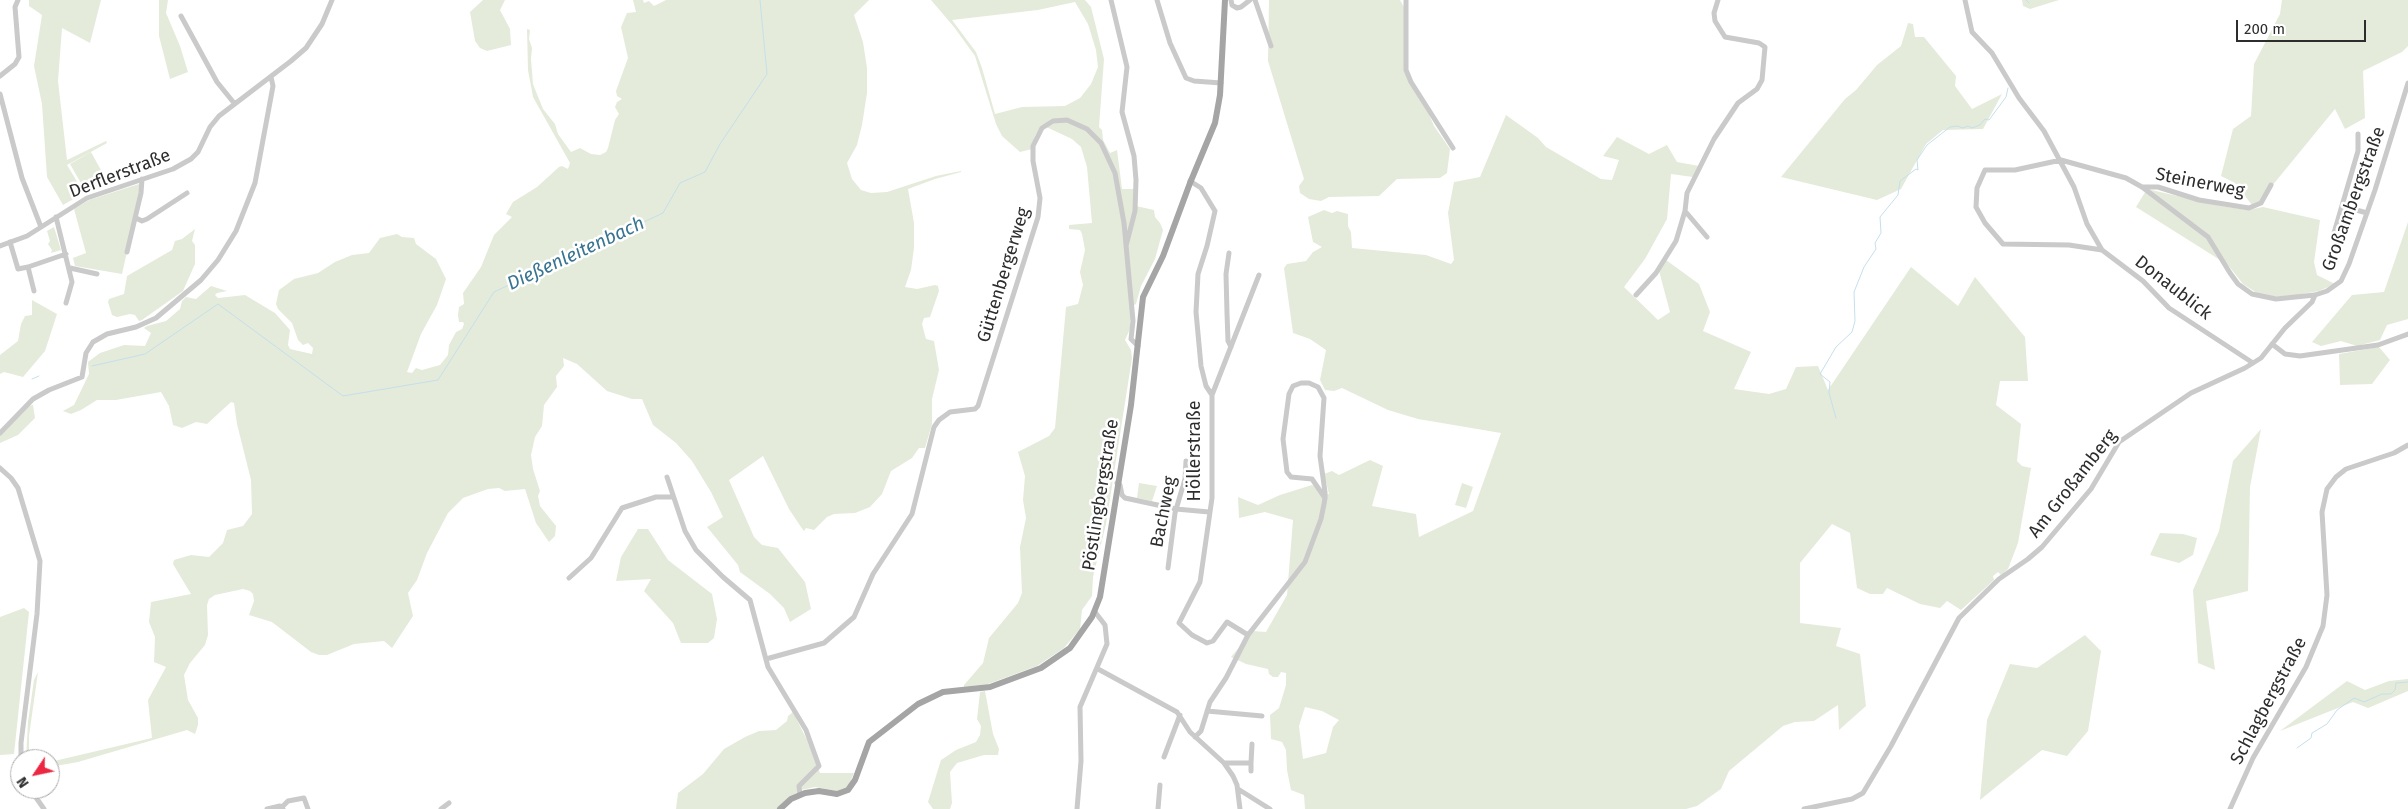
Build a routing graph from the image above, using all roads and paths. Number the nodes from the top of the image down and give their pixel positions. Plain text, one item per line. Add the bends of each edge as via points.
1 (18, 0) edge
2 (332, 0) edge
3 (1111, 0) edge
4 (1157, 0) edge
5 (1225, 0) edge
6 (1231, 0) edge
7 (1250, 0) edge
8 (1255, 0) edge
9 (1406, 0) edge
10 (1718, 0) edge
11 (1965, 0) edge
12 (181, 16) dead end
13 (1271, 46) dead end
14 (0, 76) edge
15 (271, 77) junction
16 (1219, 83) junction
17 (2408, 83) edge
18 (0, 94) edge
19 (234, 103) junction
20 (7, 123) junction
21 (0, 124) edge
22 (2358, 134) dead end
23 (1453, 148) dead end
24 (2061, 160) junction
25 (142, 179) junction
26 (1190, 181) junction
27 (2271, 185) dead end
28 (2142, 187) junction
29 (187, 193) dead end
30 (2342, 206) junction
31 (1685, 211) junction
32 (2367, 213) junction
33 (56, 217) junction
34 (136, 218) junction
35 (41, 227) junction
36 (2334, 233) dead end
37 (1707, 237) dead end
38 (10, 242) junction
39 (0, 246) edge
40 (1126, 246) junction
41 (2102, 250) junction
42 (127, 252) dead end
43 (1228, 253) dead end
44 (66, 254) junction
45 (28, 267) junction
46 (70, 268) junction
47 (97, 274) dead end
48 (1259, 275) dead end
49 (34, 290) dead end
50 (1636, 295) dead end
51 (2315, 295) junction
52 (66, 303) dead end
53 (2408, 334) edge
54 (2272, 344) junction
55 (1138, 346) junction
56 (1230, 347) junction
57 (2253, 363) junction
58 (1212, 395) junction
59 (0, 433) edge
60 (2408, 445) edge
61 (1186, 461) dead end
62 (0, 468) edge
63 (667, 477) dead end
64 (1117, 483) junction
65 (673, 497) junction
66 (1325, 498) junction
67 (1176, 509) junction
68 (1208, 512) junction
69 (1168, 568) dead end
70 (569, 578) dead end
71 (1095, 612) junction
72 (1248, 635) junction
73 (766, 659) junction
74 (1098, 669) junction
75 (1207, 711) junction
76 (1180, 715) junction
77 (1262, 716) dead end
78 (1195, 737) junction
79 (1252, 744) dead end
80 (21, 749) edge
81 (1164, 757) dead end
82 (1224, 763) junction
83 (1251, 763) junction
84 (1251, 771) dead end
85 (1160, 785) dead end
86 (1238, 789) junction
87 (800, 795) junction
88 (449, 803) dead end
89 (282, 808) edge
90 (267, 809) edge
91 (308, 809) edge
92 (441, 809) edge
93 (780, 809) edge
94 (1077, 809) edge
95 (1158, 809) edge
96 (1240, 809) edge
97 (1270, 809) edge
98 (1804, 809) edge
99 (2230, 809) edge

1 - 14 street via 14,7 19,57
2 - 15 street, Derflerstraße via 312,40
3 - 40 street via 1128,67 1122,112 1134,156 1136,180 1135,211
4 - 16 street via 1183,73 1191,81
5 - 16 main road, Pöstlingbergstraße
6 - 7 street via 1236,8
8 - 13 street
9 - 23 street via 1406,70
10 - 31 street via 1715,20 1725,37 1759,43 1764,47 1763,76 1759,87 1738,103 1714,139 1687,193
11 - 24 street via 1972,32 1992,53
12 - 19 street via 217,82
15 - 19 street, Derflerstraße
15 - 59 street via 255,184 230,244 205,276 151,321 107,334 92,343 85,356 82,377 36,397
16 - 26 main road, Pöstlingbergstraße via 1215,123
17 - 32 street, Großambergstraße
18 - 20 street
19 - 25 street, Derflerstraße via 216,119 191,159
20 - 21 street
20 - 35 street via 22,178
22 - 30 street via 2358,151
24 - 28 street, Großambergstraße via 2126,178
24 - 41 street via 2087,224
24 - 41 street via 2015,170 1985,170 1977,188 1977,211 2003,244 2070,245
25 - 33 street, Derflerstraße via 87,198
25 - 34 street
26 - 55 main road, Pöstlingbergstraße via 1163,256 1144,292
26 - 58 street, Höllerstraße via 1201,188 1214,209 1198,274 1196,312 1202,372
27 - 28 street, Steinerweg via 2262,202 2249,208 2205,201 2158,187
28 - 51 street, Großambergstraße via 2208,237 2244,290 2268,299
29 - 34 street via 147,219
30 - 32 street
30 - 36 street
31 - 37 street
31 - 50 street via 1676,241
32 - 51 street, Großambergstraße via 2341,281 2327,292
33 - 35 street, Derflerstraße
33 - 44 street
34 - 42 street
35 - 38 street, Derflerstraße
38 - 39 street, Derflerstraße
38 - 45 street via 18,269
40 - 55 street, Güttenbergerweg via 1131,339
40 - 73 street, Güttenbergerweg via 1116,173 1101,143 1088,129 1072,121 1058,120 1045,125 1037,135 1032,152 1040,198 1038,217 980,402 976,409 950,412 934,427 912,514 873,574 854,617 824,644
41 - 57 street, Donaublick via 2143,281 2170,308
43 - 56 street via 1226,303
44 - 45 street
44 - 46 street
45 - 49 street
46 - 47 street
46 - 52 street via 72,282
48 - 56 street
51 - 54 street, Am Großamberg
53 - 54 street via 2378,345 2300,356 2285,354
54 - 57 street, Am Großamberg
55 - 64 main road, Pöstlingbergstraße
56 - 58 street
57 - 98 street, Am Großamberg via 2190,393 2119,442 2091,489 2042,546 2028,560 1999,579 1959,618 1863,793
58 - 68 street, Höllerstraße via 1212,498
60 - 99 street, Schlagbergstraße via 2346,469 2327,489 2322,517 2327,596 2325,619 2306,667 2253,758
61 - 67 street, Bachweg via 1185,479
62 - 80 street via 20,492 41,568
63 - 65 street
64 - 67 street, Höllerstraße via 1125,498
64 - 71 main road, Pöstlingbergstraße
65 - 70 street via 656,497 622,508 591,558
65 - 73 street via 685,531 696,550 750,600
66 - 66 street via 1320,456 1324,398 1318,387 1301,383 1293,386 1289,394 1283,439 1287,472 1291,477 1312,479
66 - 72 street via 1305,562
67 - 68 street, Höllerstraße
67 - 69 street, Bachweg
68 - 72 street via 1210,524 1200,582 1179,623 1207,643 1213,641 1227,622
71 - 74 street via 1104,621 1107,637
71 - 87 main road, Pöstlingbergstraße via 1070,648 1041,668 990,687 943,692 918,704 869,742 848,790 837,794 812,791
72 - 75 street
73 - 87 street via 772,675 806,730 819,766 798,786
74 - 76 street
74 - 94 street via 1080,707 1081,761
75 - 77 street
75 - 78 street via 1201,731
76 - 78 street
76 - 81 street
78 - 82 street
79 - 83 street
82 - 83 street
82 - 86 street
83 - 84 street
85 - 95 street
86 - 96 street
86 - 97 street
87 - 93 main road, Pöstlingbergstraße
88 - 92 street
89 - 90 street
89 - 91 street via 288,802 304,798

